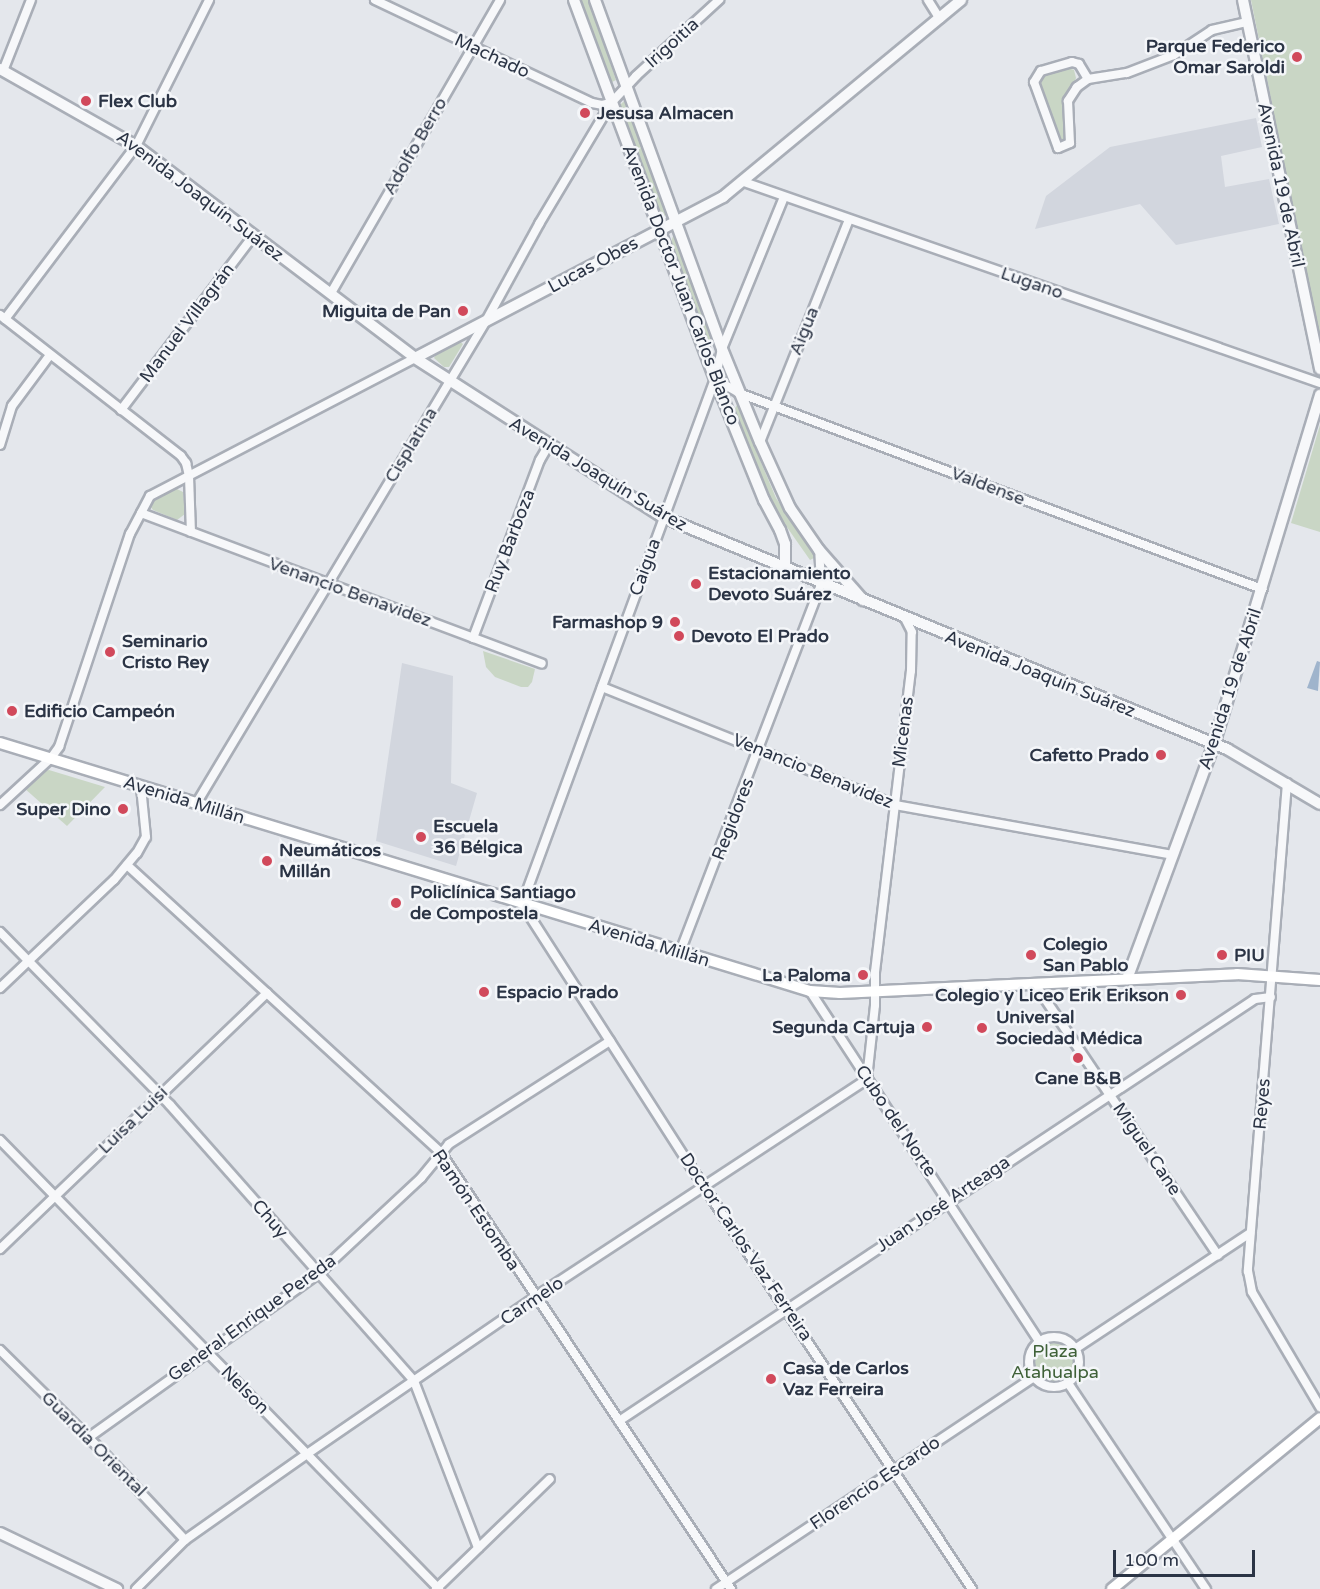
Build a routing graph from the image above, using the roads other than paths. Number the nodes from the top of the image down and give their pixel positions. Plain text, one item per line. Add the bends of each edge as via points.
1 (32, 0) edge
2 (209, 0) edge
3 (375, 0) edge
4 (500, 0) edge
5 (574, 0) edge
6 (596, 0) edge
7 (719, 0) edge
8 (928, 0) edge
9 (962, 0) edge
10 (1243, 0) edge
11 (940, 19) junction
12 (1247, 22) junction
13 (472, 48) junction
14 (2, 70) edge
15 (1088, 79) junction
16 (625, 87) junction
17 (611, 103) junction
18 (136, 146) junction
19 (744, 182) junction
20 (783, 197) junction
21 (849, 220) junction
22 (678, 221) junction
23 (660, 230) junction
24 (253, 236) junction
25 (331, 293) junction
26 (3, 317) edge
27 (486, 321) junction
28 (722, 349) junction
29 (50, 355) junction
30 (415, 358) junction
31 (1320, 369) edge
32 (715, 379) junction
33 (449, 381) junction
34 (1320, 382) edge
35 (740, 393) junction
36 (1320, 394) edge
37 (774, 406) junction
38 (122, 410) junction
39 (760, 442) junction
40 (0, 446) edge
41 (548, 446) junction
42 (189, 476) junction
43 (141, 513) junction
44 (663, 517) junction
45 (191, 532) junction
46 (819, 550) junction
47 (785, 569) junction
48 (821, 584) junction
49 (328, 586) junction
50 (1262, 590) junction
51 (866, 602) junction
52 (905, 618) junction
53 (473, 638) junction
54 (542, 664) dead end
55 (602, 687) junction
56 (0, 743) edge
57 (1214, 744) junction
58 (760, 749) junction
59 (51, 758) junction
60 (1287, 783) junction
61 (141, 787) junction
62 (196, 804) junction
63 (1320, 804) edge
64 (0, 805) edge
65 (895, 805) junction
66 (1173, 855) junction
67 (127, 865) junction
68 (522, 904) junction
69 (0, 932) edge
70 (680, 952) junction
71 (29, 961) junction
72 (1273, 975) junction
73 (1127, 979) junction
74 (1320, 980) edge
75 (1035, 984) junction
76 (0, 988) edge
77 (875, 991) junction
78 (810, 992) junction
79 (267, 993) junction
80 (1271, 997) junction
81 (610, 1041) junction
82 (867, 1079) junction
83 (1110, 1093) junction
84 (160, 1094) junction
85 (0, 1140) edge
86 (441, 1153) junction
87 (704, 1186) junction
88 (55, 1196) junction
89 (949, 1200) junction
90 (1250, 1233) junction
91 (0, 1249) edge
92 (1218, 1255) junction
93 (318, 1274) junction
94 (536, 1298) junction
95 (787, 1308) junction
96 (1040, 1342) junction
97 (1075, 1349) junction
98 (0, 1350) edge
99 (207, 1352) junction
100 (1034, 1377) junction
101 (414, 1381) junction
102 (1068, 1383) junction
103 (1320, 1407) edge
104 (1320, 1418) edge
105 (619, 1421) junction
106 (88, 1438) junction
107 (307, 1454) junction
108 (894, 1470) junction
109 (550, 1479) dead end
110 (0, 1533) edge
111 (185, 1540) junction
112 (1173, 1540) junction
113 (478, 1548) junction
114 (729, 1585) edge
115 (438, 1588) edge
116 (117, 1589) edge
117 (136, 1589) edge
118 (716, 1589) edge
119 (972, 1589) edge
120 (1112, 1589) edge
121 (1206, 1589) edge

1 - 14 street
2 - 18 street
3 - 13 street, Machado
4 - 13 street, Adolfo Berro
5 - 17 street, Avenida Doctor Juan Carlos Blanco
6 - 16 street, Avenida Doctor Juan Carlos Blanco
7 - 16 street, Irigoitia
8 - 11 street
9 - 11 street, Lucas Obes
10 - 12 street, Avenida 19 de Abril
11 - 19 street, Lucas Obes
12 - 15 street via 1212,30 1174,55 1142,69
12 - 31 street, Avenida 19 de Abril
13 - 17 street, Machado via 592,103
13 - 25 street, Adolfo Berro
14 - 18 street, Avenida Joaquín Suárez
15 - 15 street via 1079,64 1072,62 1035,76 1054,143 1061,148 1071,140 1068,101
16 - 17 street, Cisplatina
16 - 22 street, Avenida Doctor Juan Carlos Blanco
17 - 23 street, Avenida Doctor Juan Carlos Blanco
17 - 27 street, Cisplatina
18 - 24 street, Avenida Joaquín Suárez
18 - 26 street
19 - 20 street, Lugano
19 - 22 street, Lucas Obes
20 - 21 street, Lugano
20 - 28 street, Caigua
21 - 34 street, Lugano
21 - 37 street, Aigua
22 - 23 street, Lucas Obes
22 - 28 street, Avenida Doctor Juan Carlos Blanco
23 - 27 street, Lucas Obes
23 - 32 street, Avenida Doctor Juan Carlos Blanco
24 - 25 street, Avenida Joaquín Suárez
24 - 38 street, Manuel Villagrán
25 - 30 street, Avenida Joaquín Suárez
26 - 29 street
27 - 30 street, Lucas Obes
27 - 33 street, Cisplatina
28 - 32 street, Caigua
28 - 35 street, Avenida Doctor Juan Carlos Blanco
29 - 38 street
29 - 40 street via 12,406
30 - 33 street, Avenida Joaquín Suárez
30 - 42 street, Lucas Obes
32 - 35 street, Valdense
32 - 44 street, Caigua
32 - 47 street, Avenida Doctor Juan Carlos Blanco via 780,530 785,544
33 - 41 street, Avenida Joaquín Suárez
33 - 49 street, Cisplatina
35 - 37 street, Valdense
35 - 39 street, Avenida Doctor Juan Carlos Blanco
36 - 50 street, Avenida 19 de Abril
37 - 39 street, Aigua
37 - 50 street, Valdense
38 - 42 street via 181,456
39 - 46 street, Avenida Doctor Juan Carlos Blanco via 790,508
41 - 44 street, Avenida Joaquín Suárez
41 - 53 street, Ruy Barboza
42 - 43 street, Lucas Obes via 150,496
42 - 45 street
43 - 45 street, Venancio Benavidez
43 - 59 street, Lucas Obes via 130,534 59,747
44 - 47 street, Avenida Joaquín Suárez
44 - 55 street, Caigua
45 - 49 street, Venancio Benavidez
46 - 48 street
46 - 51 street, Avenida Doctor Juan Carlos Blanco
47 - 48 street, Avenida Joaquín Suárez
48 - 51 street, Avenida Joaquín Suárez
48 - 58 street, Regidores
49 - 53 street, Venancio Benavidez
49 - 62 street, Cisplatina
50 - 57 street, Avenida 19 de Abril
51 - 52 street, Avenida Joaquín Suárez
52 - 57 street, Avenida Joaquín Suárez
52 - 65 street, Micenas via 913,641
53 - 54 street, Venancio Benavidez
55 - 58 street, Venancio Benavidez
55 - 68 street, Caigua
56 - 59 main road, Avenida Millán
57 - 60 street, Avenida Joaquín Suárez
57 - 66 street, Avenida 19 de Abril
58 - 65 street, Venancio Benavidez
58 - 70 street, Regidores
59 - 61 main road, Avenida Millán
59 - 64 street
60 - 63 street, Avenida Joaquín Suárez
60 - 72 street, Reyes
61 - 62 main road, Avenida Millán
61 - 67 street via 146,837
62 - 68 main road, Avenida Millán
65 - 66 street, Venancio Benavidez
65 - 77 street, Micenas
66 - 73 street, Avenida 19 de Abril
67 - 71 street
67 - 79 street, Ramón Estomba
68 - 70 main road, Avenida Millán
68 - 81 street, Doctor Carlos Vaz Ferreira
69 - 71 street, Chuy
70 - 78 main road, Avenida Millán
71 - 76 street
71 - 84 street, Chuy
72 - 73 main road, Avenida Millán
72 - 74 main road, Avenida Millán
72 - 80 street, Reyes
73 - 75 main road, Avenida Millán
75 - 77 main road, Avenida Millán
75 - 83 street, Miguel Cane
77 - 78 main road, Avenida Millán
77 - 82 street
78 - 82 street, Cubo del Norte
79 - 84 street, Luisa Luisi
79 - 86 street, Ramón Estomba
80 - 83 street, Juan José Arteaga via 1255,999
80 - 90 street, Reyes
81 - 86 street, General Enrique Pereda via 454,1140
81 - 87 street, Doctor Carlos Vaz Ferreira
82 - 87 street, Carmelo
82 - 89 street, Cubo del Norte
83 - 89 street, Juan José Arteaga
83 - 92 street, Miguel Cane
84 - 88 street, Luisa Luisi
84 - 93 street, Chuy
85 - 88 street, Nelson
86 - 93 street, General Enrique Pereda via 421,1178
86 - 94 street, Ramón Estomba
87 - 94 street, Carmelo
87 - 95 street, Doctor Carlos Vaz Ferreira
88 - 91 street, Luisa Luisi
88 - 99 street, Nelson
89 - 95 street, Juan José Arteaga
89 - 96 street, Cubo del Norte
90 - 92 street
90 - 103 street, Reyes via 1248,1271 1252,1292
92 - 97 street
93 - 99 street, General Enrique Pereda
93 - 101 street, Chuy
94 - 101 street, Carmelo
94 - 105 street, Ramón Estomba
95 - 105 street, Juan José Arteaga
95 - 108 street, Doctor Carlos Vaz Ferreira
96 - 97 street via 1062,1339
96 - 100 street via 1030,1357
97 - 102 street via 1078,1366
98 - 106 street, Guardia Oriental
99 - 106 street, General Enrique Pereda
99 - 107 street, Nelson
100 - 102 street via 1049,1387
100 - 108 street, Florencio Escardo
101 - 107 street, Carmelo
101 - 113 street, Chuy
102 - 112 street
104 - 112 main road
105 - 114 street, Ramón Estomba
106 - 111 street, Guardia Oriental
107 - 111 street, Carmelo
107 - 115 street, Nelson
108 - 114 street, Florencio Escardo
108 - 119 street, Doctor Carlos Vaz Ferreira
109 - 113 street
110 - 116 street
111 - 117 street, Carmelo
112 - 120 main road
112 - 121 street
113 - 115 street
114 - 118 street, Florencio Escardo

